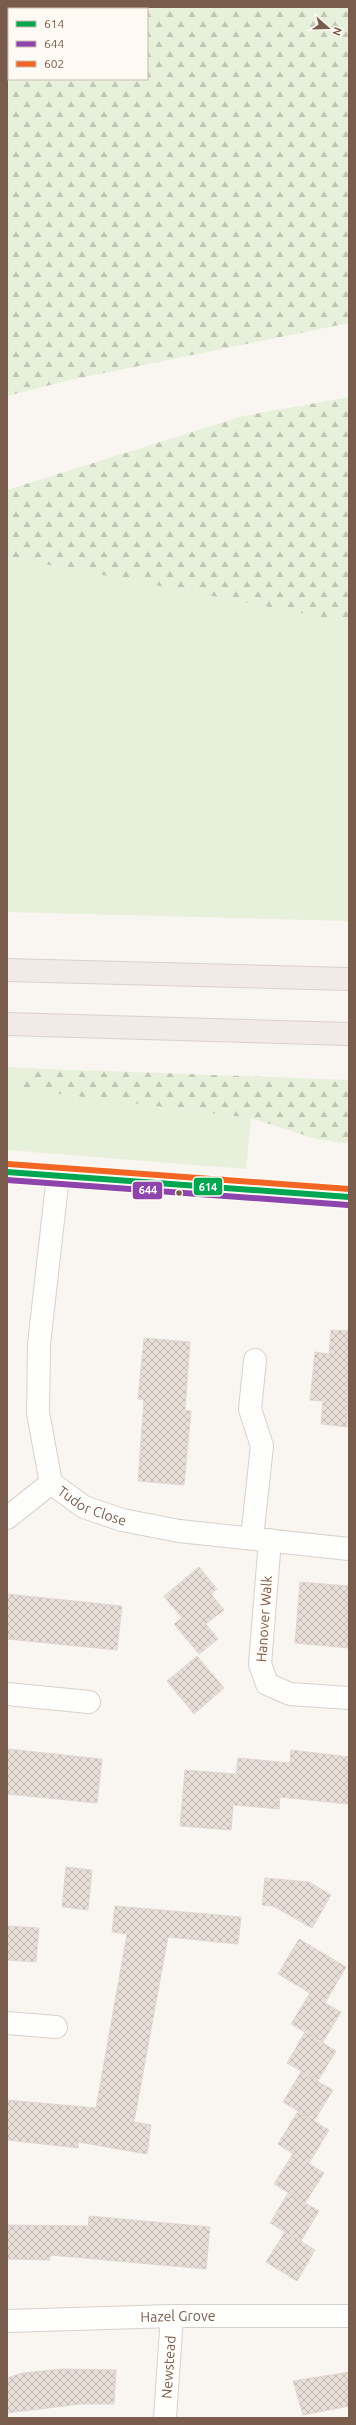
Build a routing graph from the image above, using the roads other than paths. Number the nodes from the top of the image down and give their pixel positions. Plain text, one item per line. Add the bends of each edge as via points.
1 (7, 970) edge
2 (349, 979) edge
3 (7, 1024) edge
4 (349, 1034) edge
5 (7, 1172) edge
6 (58, 1176) junction
7 (349, 1198) edge
8 (255, 1360) dead end
9 (51, 1483) junction
10 (7, 1518) edge
11 (261, 1539) junction
12 (349, 1549) edge
13 (7, 1694) edge
14 (349, 1698) edge
15 (89, 1702) dead end
16 (7, 2023) edge
17 (56, 2027) dead end
18 (172, 2316) junction
19 (349, 2316) edge
20 (7, 2321) edge
21 (165, 2418) edge

1 - 2 highway
3 - 4 highway
5 - 6 main road
6 - 7 main road
6 - 9 street, Tudor Close via 39,1344 38,1413
8 - 11 street via 250,1409 262,1446
9 - 10 street
9 - 11 street, Tudor Close via 84,1507 122,1520 179,1531
11 - 12 street, Tudor Close
11 - 14 street, Hanover Walk via 260,1664 266,1684 290,1694
13 - 15 street
16 - 17 street
18 - 19 street, Hazel Grove
18 - 20 street, Hazel Grove
18 - 21 street, Newstead

